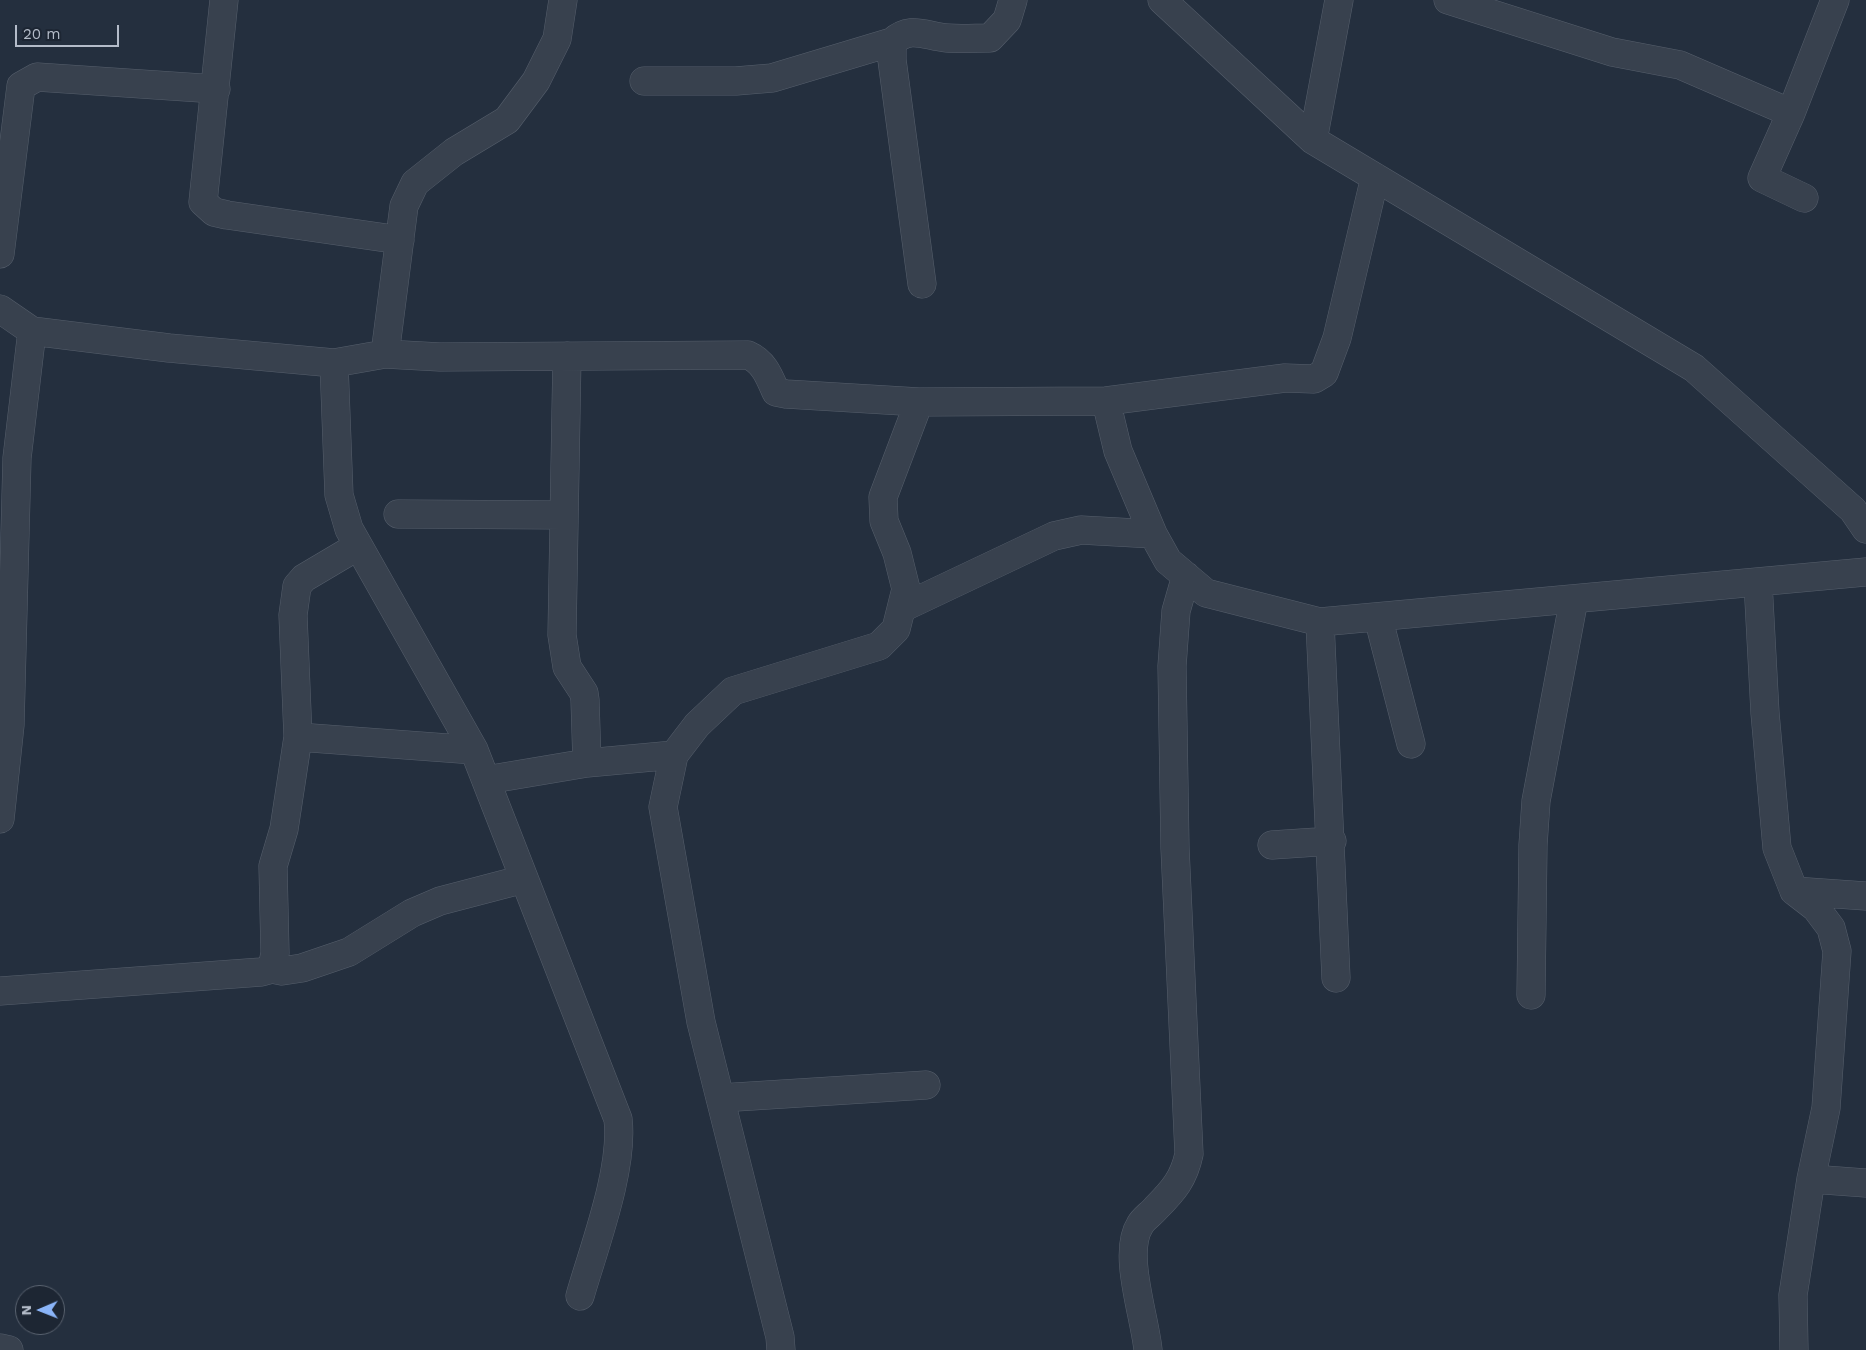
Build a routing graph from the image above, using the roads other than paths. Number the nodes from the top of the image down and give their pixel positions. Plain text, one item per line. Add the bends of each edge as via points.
1 (224, 0) edge
2 (563, 0) edge
3 (1014, 0) edge
4 (1162, 0) edge
5 (1339, 0) edge
6 (1448, 0) edge
7 (1835, 0) edge
8 (892, 42) junction
9 (644, 81) dead end
10 (216, 88) junction
11 (1791, 113) junction
12 (1312, 140) junction
13 (1375, 177) junction
14 (1804, 198) dead end
15 (400, 240) junction
16 (0, 254) edge
17 (922, 284) dead end
18 (0, 309) edge
19 (32, 331) junction
20 (385, 354) junction
21 (567, 356) junction
22 (334, 363) junction
23 (1106, 401) junction
24 (918, 402) junction
25 (398, 514) dead end
26 (564, 515) junction
27 (1866, 529) edge
28 (1153, 534) junction
29 (358, 546) junction
30 (1866, 572) edge
31 (1186, 576) junction
32 (1758, 582) junction
33 (1574, 599) junction
34 (902, 608) junction
35 (1378, 617) junction
36 (1320, 622) junction
37 (6, 663) edge
38 (298, 738) junction
39 (1411, 744) dead end
40 (474, 750) junction
41 (674, 755) junction
42 (587, 763) junction
43 (486, 780) junction
44 (0, 819) edge
45 (1332, 841) junction
46 (1272, 845) dead end
47 (524, 879) junction
48 (1794, 891) junction
49 (1866, 896) edge
50 (272, 969) junction
51 (1336, 978) dead end
52 (0, 991) edge
53 (1531, 995) dead end
54 (926, 1084) dead end
55 (720, 1098) junction
56 (1810, 1179) junction
57 (1866, 1183) edge
58 (580, 1296) dead end
59 (0, 1348) edge
60 (9, 1350) edge
61 (781, 1350) edge
62 (1148, 1350) edge
63 (1794, 1350) edge

1 - 10 street
2 - 15 street via 557,39 536,81 507,120 454,152 415,183 404,206
3 - 8 street via 1007,20 990,38 946,38 921,32 901,34
4 - 12 street
5 - 12 street
6 - 11 street via 1612,52 1680,65
7 - 11 street
8 - 9 street via 772,78
8 - 17 street
10 - 15 street via 203,202 214,212
10 - 16 street via 37,77 21,86
11 - 14 street via 1762,178
12 - 13 street
13 - 23 street via 1337,338 1324,374 1314,379 1285,378
13 - 27 street via 1694,368 1853,510
15 - 20 street
18 - 19 street
19 - 22 street
19 - 37 street via 17,458
20 - 21 street
20 - 22 street
21 - 24 street via 748,355 757,359 768,373 776,392
21 - 26 street
22 - 29 street via 340,495 349,529
23 - 24 street
23 - 28 street via 1118,451
24 - 34 street via 883,496 884,521 897,553 906,589
25 - 26 street
26 - 42 street via 562,635 567,667 584,693
28 - 31 street via 1168,561
28 - 34 street via 1080,530 1054,536
29 - 38 street via 304,578 297,586 294,615
29 - 40 street
30 - 32 street
31 - 36 street via 1206,593
31 - 62 street via 1176,611 1172,666 1175,848 1189,1154 1184,1174 1172,1192 1140,1224 1133,1244
32 - 33 street
32 - 48 street via 1777,848
33 - 35 street
33 - 53 street via 1536,801
34 - 41 street via 896,629 879,646 734,691 697,724
35 - 36 street
35 - 39 street
36 - 45 street
37 - 44 street via 10,725
38 - 40 street
38 - 50 street via 284,829 273,866 275,953
40 - 43 street
41 - 42 street
41 - 55 street via 663,807 701,1022
42 - 43 street
43 - 47 street
45 - 46 street
45 - 51 street
47 - 50 street via 440,901 349,952 302,968
47 - 58 street via 619,1126 620,1140 612,1182
48 - 49 street
48 - 56 street via 1816,908 1831,928 1837,951 1826,1108
50 - 52 street
54 - 55 street
55 - 61 street
56 - 57 street
56 - 63 street via 1793,1295
59 - 60 street

